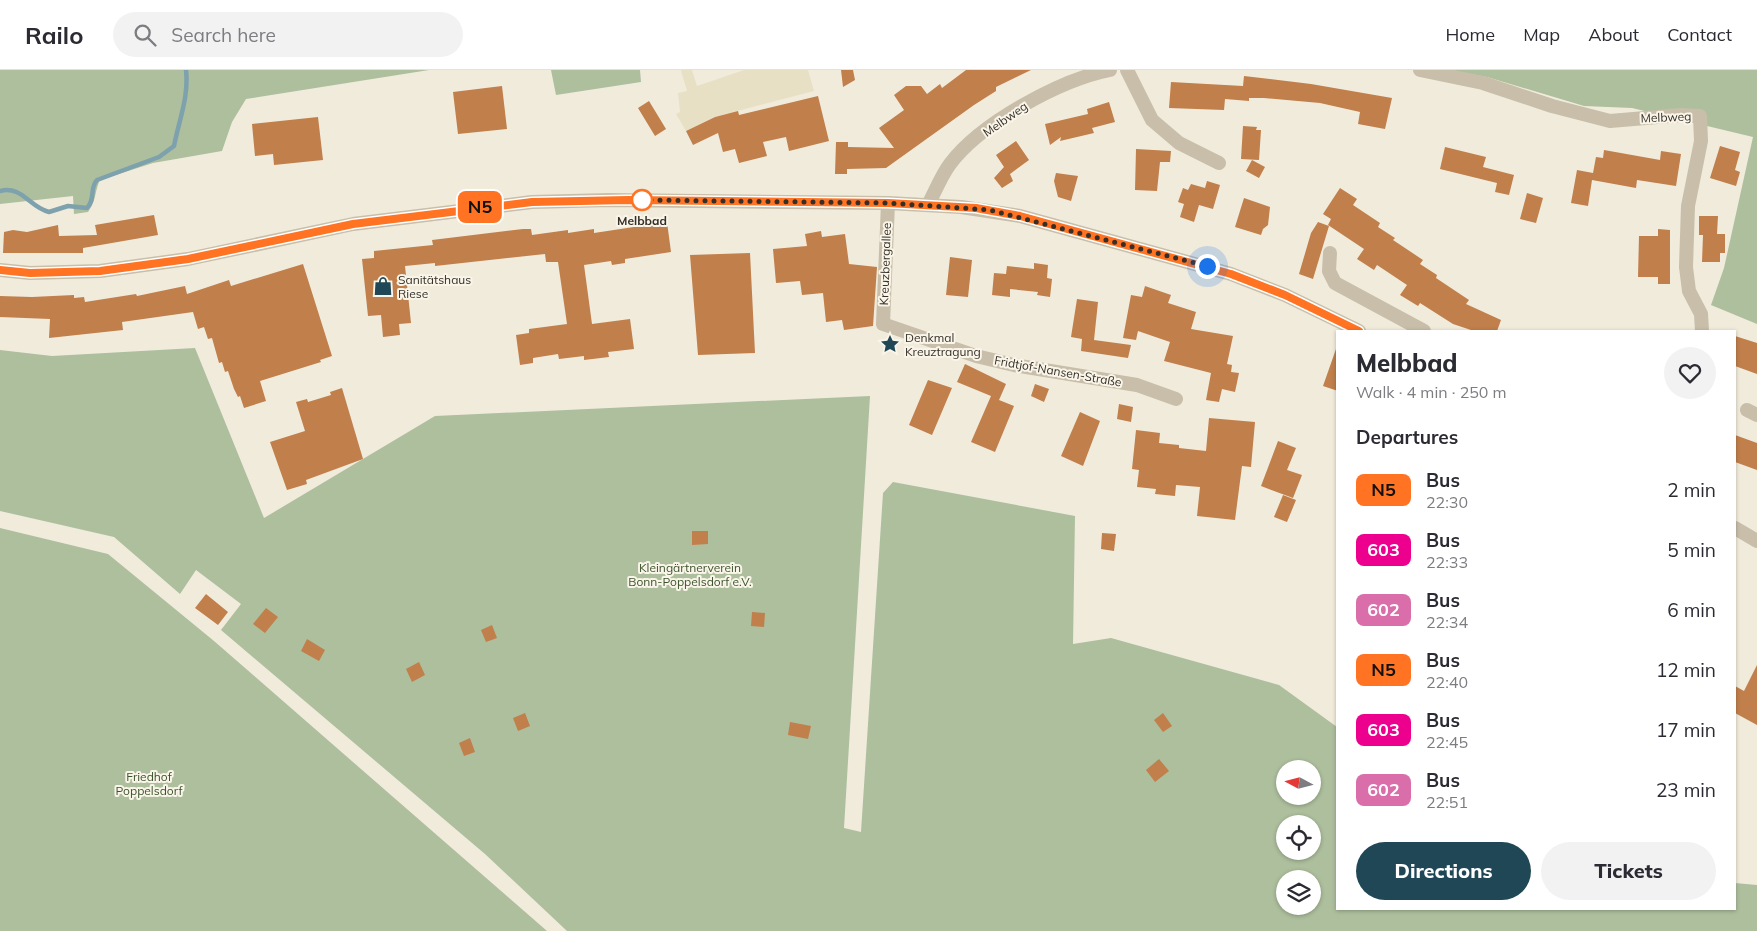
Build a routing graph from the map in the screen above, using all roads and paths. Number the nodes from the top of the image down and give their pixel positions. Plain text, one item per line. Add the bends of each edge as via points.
1 (1110, 70) edge
2 (1127, 70) edge
3 (1420, 70) edge
4 (1219, 163) dead end
5 (888, 203) junction
6 (928, 204) junction
7 (1330, 253) dead end
8 (0, 270) edge
9 (883, 324) joint
10 (1357, 330) edge
11 (1422, 330) edge
12 (1702, 330) edge
13 (1176, 399) dead end
14 (1736, 529) edge
15 (1757, 541) edge

1 - 6 street, Melbweg via 1071,81 1040,96 974,141 950,164
2 - 4 street via 1152,120 1179,143
3 - 12 street, Melbweg via 1483,83 1610,121 1680,114 1700,116 1700,157 1688,206 1686,258 1689,292 1701,314
5 - 6 street
5 - 8 street via 532,202 353,224 188,259 100,271 30,273
5 - 9 street, Kreuzbergallee
6 - 10 street via 1020,216 1207,266 1285,295
7 - 11 street via 1329,271 1335,283
9 - 13 street, Fridtjof-Nansen-Straße via 1014,366 1137,385
14 - 15 street

